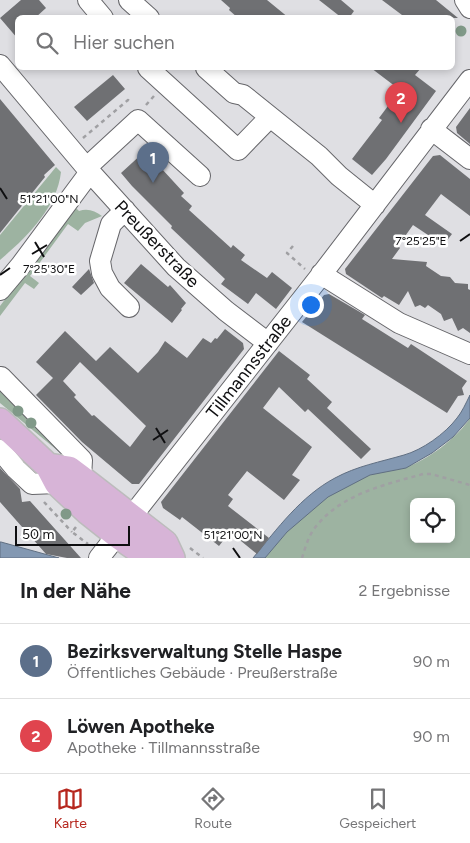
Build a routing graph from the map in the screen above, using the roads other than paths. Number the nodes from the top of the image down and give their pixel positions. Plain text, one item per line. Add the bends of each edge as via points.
1 (88, 0) edge
2 (129, 0) edge
3 (466, 0) edge
4 (470, 8) edge
5 (100, 15) edge
6 (146, 15) edge
7 (0, 64) edge
8 (150, 70) edge
9 (208, 70) edge
10 (470, 80) edge
11 (270, 117) junction
12 (431, 129) junction
13 (470, 159) edge
14 (89, 170) junction
15 (200, 176) dead end
16 (375, 205) junction
17 (124, 210) junction
18 (320, 277) junction
19 (0, 290) edge
20 (129, 307) dead end
21 (268, 343) junction
22 (470, 354) edge
23 (1, 377) edge
24 (0, 421) edge
25 (0, 450) edge
26 (52, 475) junction
27 (81, 478) junction
28 (124, 526) junction
29 (99, 558) edge
30 (150, 558) edge
31 (172, 558) edge

1 - 5 street
2 - 6 street
3 - 4 street
7 - 14 street, Preußerstraße
8 - 11 street via 238,150
9 - 11 street via 234,93 242,95
10 - 12 street, Tillmannsstraße
11 - 16 street
12 - 13 street
12 - 16 street, Tillmannsstraße
14 - 15 street via 138,120
14 - 17 street, Preußerstraße
14 - 19 street via 22,265
16 - 18 street, Tillmannsstraße
17 - 20 street via 111,224 100,261 110,288
17 - 21 street, Preußerstraße via 192,282
18 - 21 street, Tillmannsstraße
18 - 22 street via 399,323
21 - 28 street, Tillmannsstraße
23 - 27 street via 82,460
24 - 26 main road
25 - 26 street via 32,484
26 - 27 main road via 69,469
26 - 28 main road via 88,512
27 - 28 main road
28 - 29 street, Tillmannsstraße
28 - 30 main road
28 - 31 main road via 165,543

